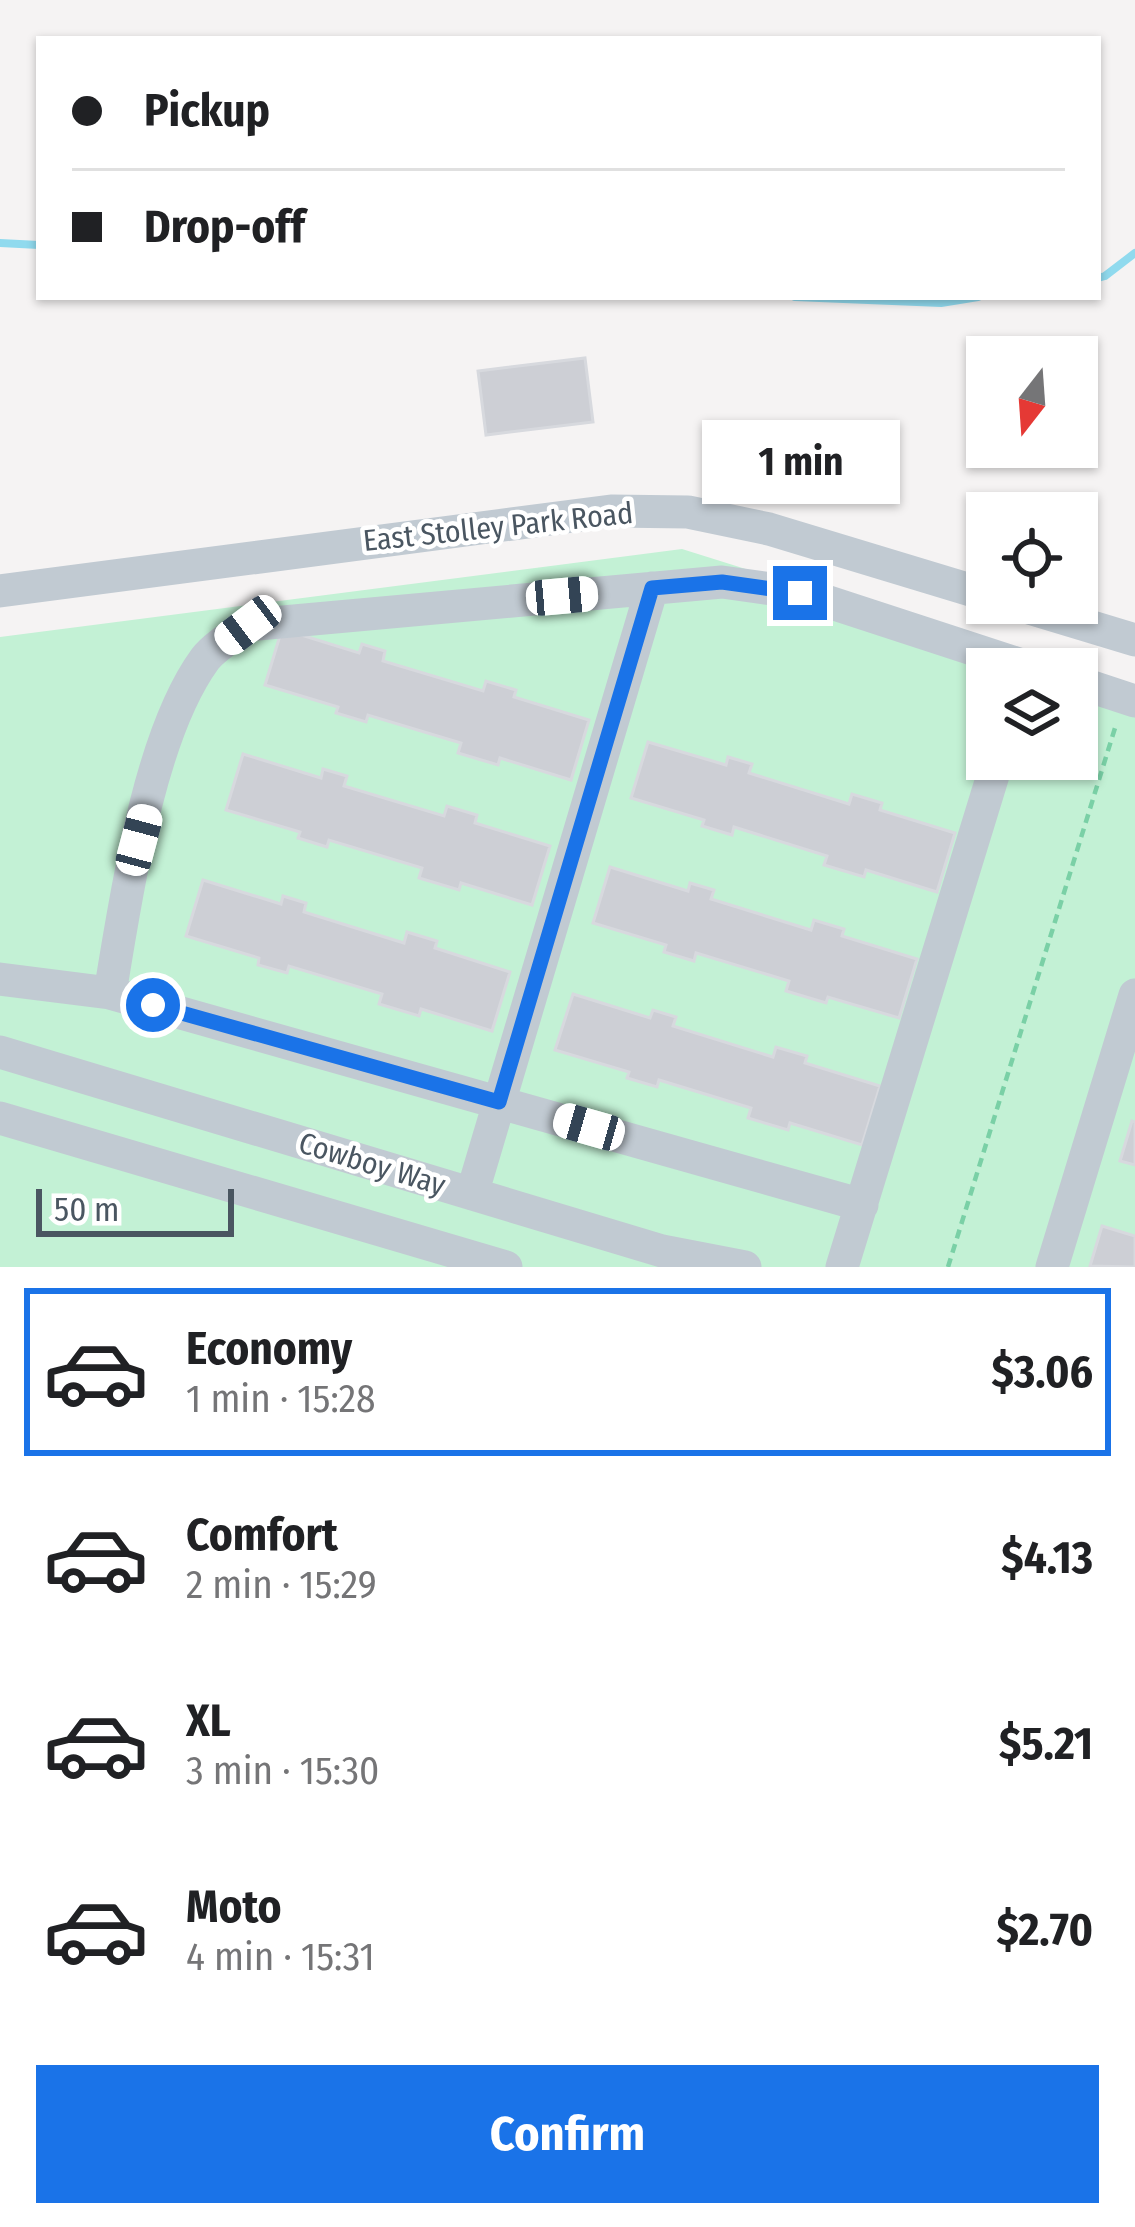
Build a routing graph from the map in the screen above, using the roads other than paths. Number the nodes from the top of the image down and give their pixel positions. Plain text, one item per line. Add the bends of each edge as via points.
1 (652, 588) junction
2 (966, 589) edge
3 (0, 591) edge
4 (1082, 624) edge
5 (1135, 640) edge
6 (968, 648) edge
7 (1098, 689) edge
8 (1130, 699) edge
9 (992, 780) edge
10 (0, 979) edge
11 (110, 993) junction
12 (1135, 994) edge
13 (0, 1052) edge
14 (499, 1102) junction
15 (0, 1118) edge
16 (472, 1194) junction
17 (862, 1205) junction
18 (506, 1267) edge
19 (745, 1267) edge
20 (842, 1267) edge
21 (1052, 1267) edge

1 - 6 street via 722,582 800,593
1 - 11 street via 248,625 206,656 169,727 129,878
1 - 14 street
2 - 3 street, East Stolley Park Road via 769,529 688,512 611,511
4 - 5 street
7 - 8 street
9 - 17 street
10 - 11 street
11 - 14 street
12 - 21 street
13 - 16 street, Cowboy Way
14 - 16 street
14 - 17 street
15 - 18 street
16 - 19 street, Cowboy Way
17 - 20 street

